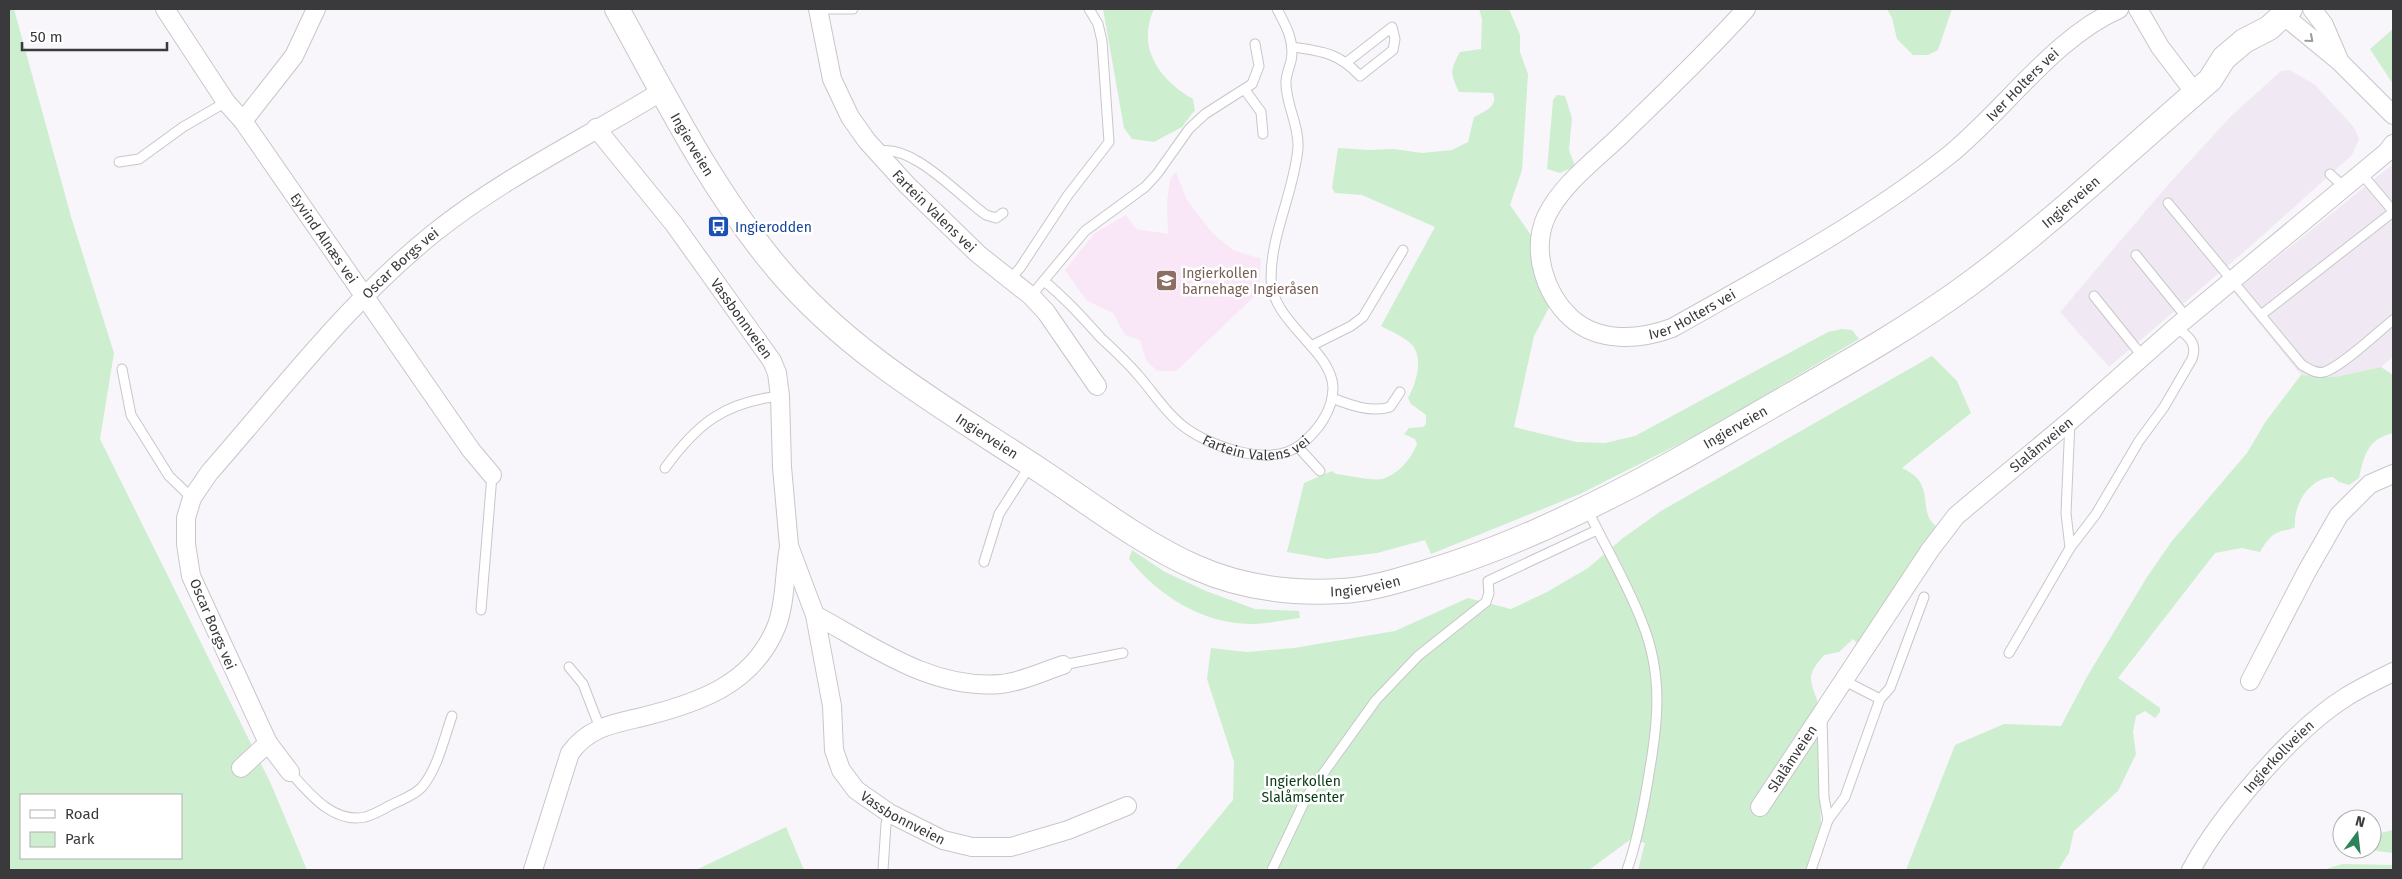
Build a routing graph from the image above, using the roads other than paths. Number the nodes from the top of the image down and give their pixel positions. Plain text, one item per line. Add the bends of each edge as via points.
1 (164, 9) edge
2 (316, 9) edge
3 (617, 9) edge
4 (818, 9) edge
5 (826, 9) edge
6 (853, 9) edge
7 (1088, 9) edge
8 (1277, 9) edge
9 (1746, 9) edge
10 (2119, 9) edge
11 (2138, 9) edge
12 (2312, 9) edge
13 (2281, 17) edge
14 (1255, 44) dead end
15 (1292, 47) junction
16 (2339, 61) junction
17 (1347, 62) junction
18 (2202, 86) junction
19 (1245, 90) junction
20 (662, 91) junction
21 (226, 102) junction
22 (2393, 116) edge
23 (243, 121) junction
24 (596, 128) junction
25 (1263, 134) dead end
26 (2393, 144) edge
27 (876, 152) junction
28 (119, 162) dead end
29 (2361, 173) junction
30 (2330, 174) dead end
31 (2344, 187) junction
32 (2168, 203) dead end
33 (2393, 211) edge
34 (1003, 212) dead end
35 (1403, 250) dead end
36 (2136, 255) dead end
37 (1009, 280) junction
38 (1044, 281) junction
39 (2232, 281) junction
40 (364, 295) junction
41 (1031, 296) junction
42 (2094, 296) dead end
43 (2261, 315) junction
44 (2393, 320) edge
45 (2182, 322) junction
46 (1311, 346) junction
47 (2142, 357) junction
48 (122, 369) dead end
49 (1096, 386) dead end
50 (1400, 392) dead end
51 (780, 396) junction
52 (1332, 398) junction
53 (2070, 421) junction
54 (1298, 447) junction
55 (1031, 464) junction
56 (665, 468) dead end
57 (1320, 470) dead end
58 (2393, 474) edge
59 (492, 475) joint
60 (192, 498) junction
61 (1587, 509) junction
62 (1597, 530) junction
63 (789, 546) junction
64 (2070, 548) junction
65 (984, 562) dead end
66 (1924, 597) dead end
67 (481, 610) dead end
68 (815, 615) junction
69 (1123, 653) dead end
70 (2009, 653) dead end
71 (1063, 665) joint
72 (569, 667) dead end
73 (2393, 672) edge
74 (1843, 680) junction
75 (2250, 681) dead end
76 (1880, 699) junction
77 (1822, 711) junction
78 (452, 716) dead end
79 (600, 728) junction
80 (268, 743) junction
81 (241, 768) dead end
82 (290, 772) joint
83 (1127, 806) dead end
84 (1760, 807) dead end
85 (889, 814) junction
86 (1828, 820) junction
87 (533, 870) edge
88 (883, 870) edge
89 (1272, 870) edge
90 (1627, 870) edge
91 (1811, 870) edge
92 (2191, 870) edge

1 - 21 street, Eyvind Alnæs vei
2 - 23 street via 294,56
3 - 20 main road, Ingierveien
4 - 27 street, Fartein Valens vei via 832,80 850,117
5 - 6 lane
7 - 37 lane via 1098,24 1102,41 1109,142
8 - 15 lane
9 - 10 street, Iver Holters vei via 1698,61 1571,183 1551,208 1541,234 1544,274 1556,301 1583,326 1623,338 1654,334 1672,328 1794,258 1889,201 1929,171 1980,128 2073,36 2094,20
11 - 18 street via 2160,47
12 - 16 street via 2324,25
13 -> 16 street
13 - 18 main road, Ingierveien via 2224,58
14 - 19 lane via 1259,66 1256,78
15 - 17 lane via 1331,54
15 - 46 lane via 1286,88 1298,147 1271,280 1278,305
16 - 22 street
17 - 17 lane via 1381,36 1392,27 1395,45 1390,54 1360,76
18 - 61 main road, Ingierveien via 2015,249 1921,318
19 - 25 lane via 1261,112
19 - 38 lane via 1197,121 1145,187 1085,231
20 - 24 street, Oscar Borgs vei
20 - 55 main road, Ingierveien via 727,201 756,242 810,304 866,354
21 - 23 street, Eyvind Alnæs vei
21 - 28 lane via 138,159
23 - 40 street, Eyvind Alnæs vei
24 - 40 street, Oscar Borgs vei via 472,205 434,233
24 - 51 street, Vassbonnveien via 674,224 767,353 777,374
26 - 29 street, Slalåmveien
27 - 34 lane via 886,149 903,153 928,168 986,215 996,218
27 - 37 street, Fartein Valens vei via 978,254
29 - 31 street, Slalåmveien
29 - 33 lane
30 - 31 lane
31 - 39 street, Slalåmveien
32 - 39 lane
33 - 43 lane
35 - 46 lane via 1363,317
36 - 45 lane
37 - 41 street, Fartein Valens vei
38 - 41 lane
38 - 54 lane, Fartein Valens vei via 1064,297 1126,361 1173,417 1195,434 1222,446 1268,456 1278,456
39 - 43 lane
39 - 45 street, Slalåmveien
40 - 59 street, Eyvind Alnæs vei via 471,450
40 - 60 street, Oscar Borgs vei via 209,473
41 - 49 street, Fartein Valens vei via 1057,326
42 - 47 lane
43 - 44 lane via 2302,365 2313,372 2323,373
45 - 47 street, Slalåmveien
45 - 64 lane via 2194,344 2192,359 2096,514
46 - 52 lane via 1332,381
47 - 53 street, Slalåmveien
48 - 60 lane via 131,415 169,476
50 - 52 lane via 1390,407 1378,410
51 - 56 lane via 740,402 712,417 682,444
51 - 63 street, Vassbonnveien
52 - 54 lane, Fartein Valens vei via 1317,428
53 - 64 lane via 2066,513
53 - 74 street, Slalåmveien via 1956,516
54 - 57 lane
55 - 61 main road, Ingierveien via 1121,524 1196,568 1258,587 1284,590 1345,591 1382,585 1483,553
55 - 65 lane via 999,514
58 - 75 street via 2370,484 2339,514
59 - 67 lane
60 - 80 street, Oscar Borgs vei via 186,527 191,576
61 - 62 lane
62 - 89 lane via 1488,581 1486,602 1418,656 1359,721 1307,796
62 - 90 lane via 1642,622 1656,671 1658,712 1652,755 1637,841
63 - 68 street, Vassbonnveien
63 - 79 street, Vassbonnveien via 778,624 764,652 749,669 730,685 695,702
64 - 70 lane
66 - 76 lane via 1890,688
68 - 71 street via 895,661 942,678 977,684 1003,684
68 - 85 street, Vassbonnveien via 832,706 834,750 840,770 856,790
69 - 71 lane
72 - 79 lane via 583,684
73 - 92 street, Ingierkollveien via 2345,697 2294,739 2242,797
74 - 76 lane
74 - 77 street, Slalåmveien
76 - 86 lane via 1845,797
77 - 84 street, Slalåmveien
77 - 86 lane via 1824,797
78 - 82 lane via 422,787 370,816 339,815 311,795
79 - 87 street, Vassbonnveien via 580,741 570,753
80 - 81 street
80 - 82 street, Oscar Borgs vei
83 - 85 street, Vassbonnveien via 1068,830 1011,847 972,847 943,840
85 - 88 lane
86 - 91 lane

